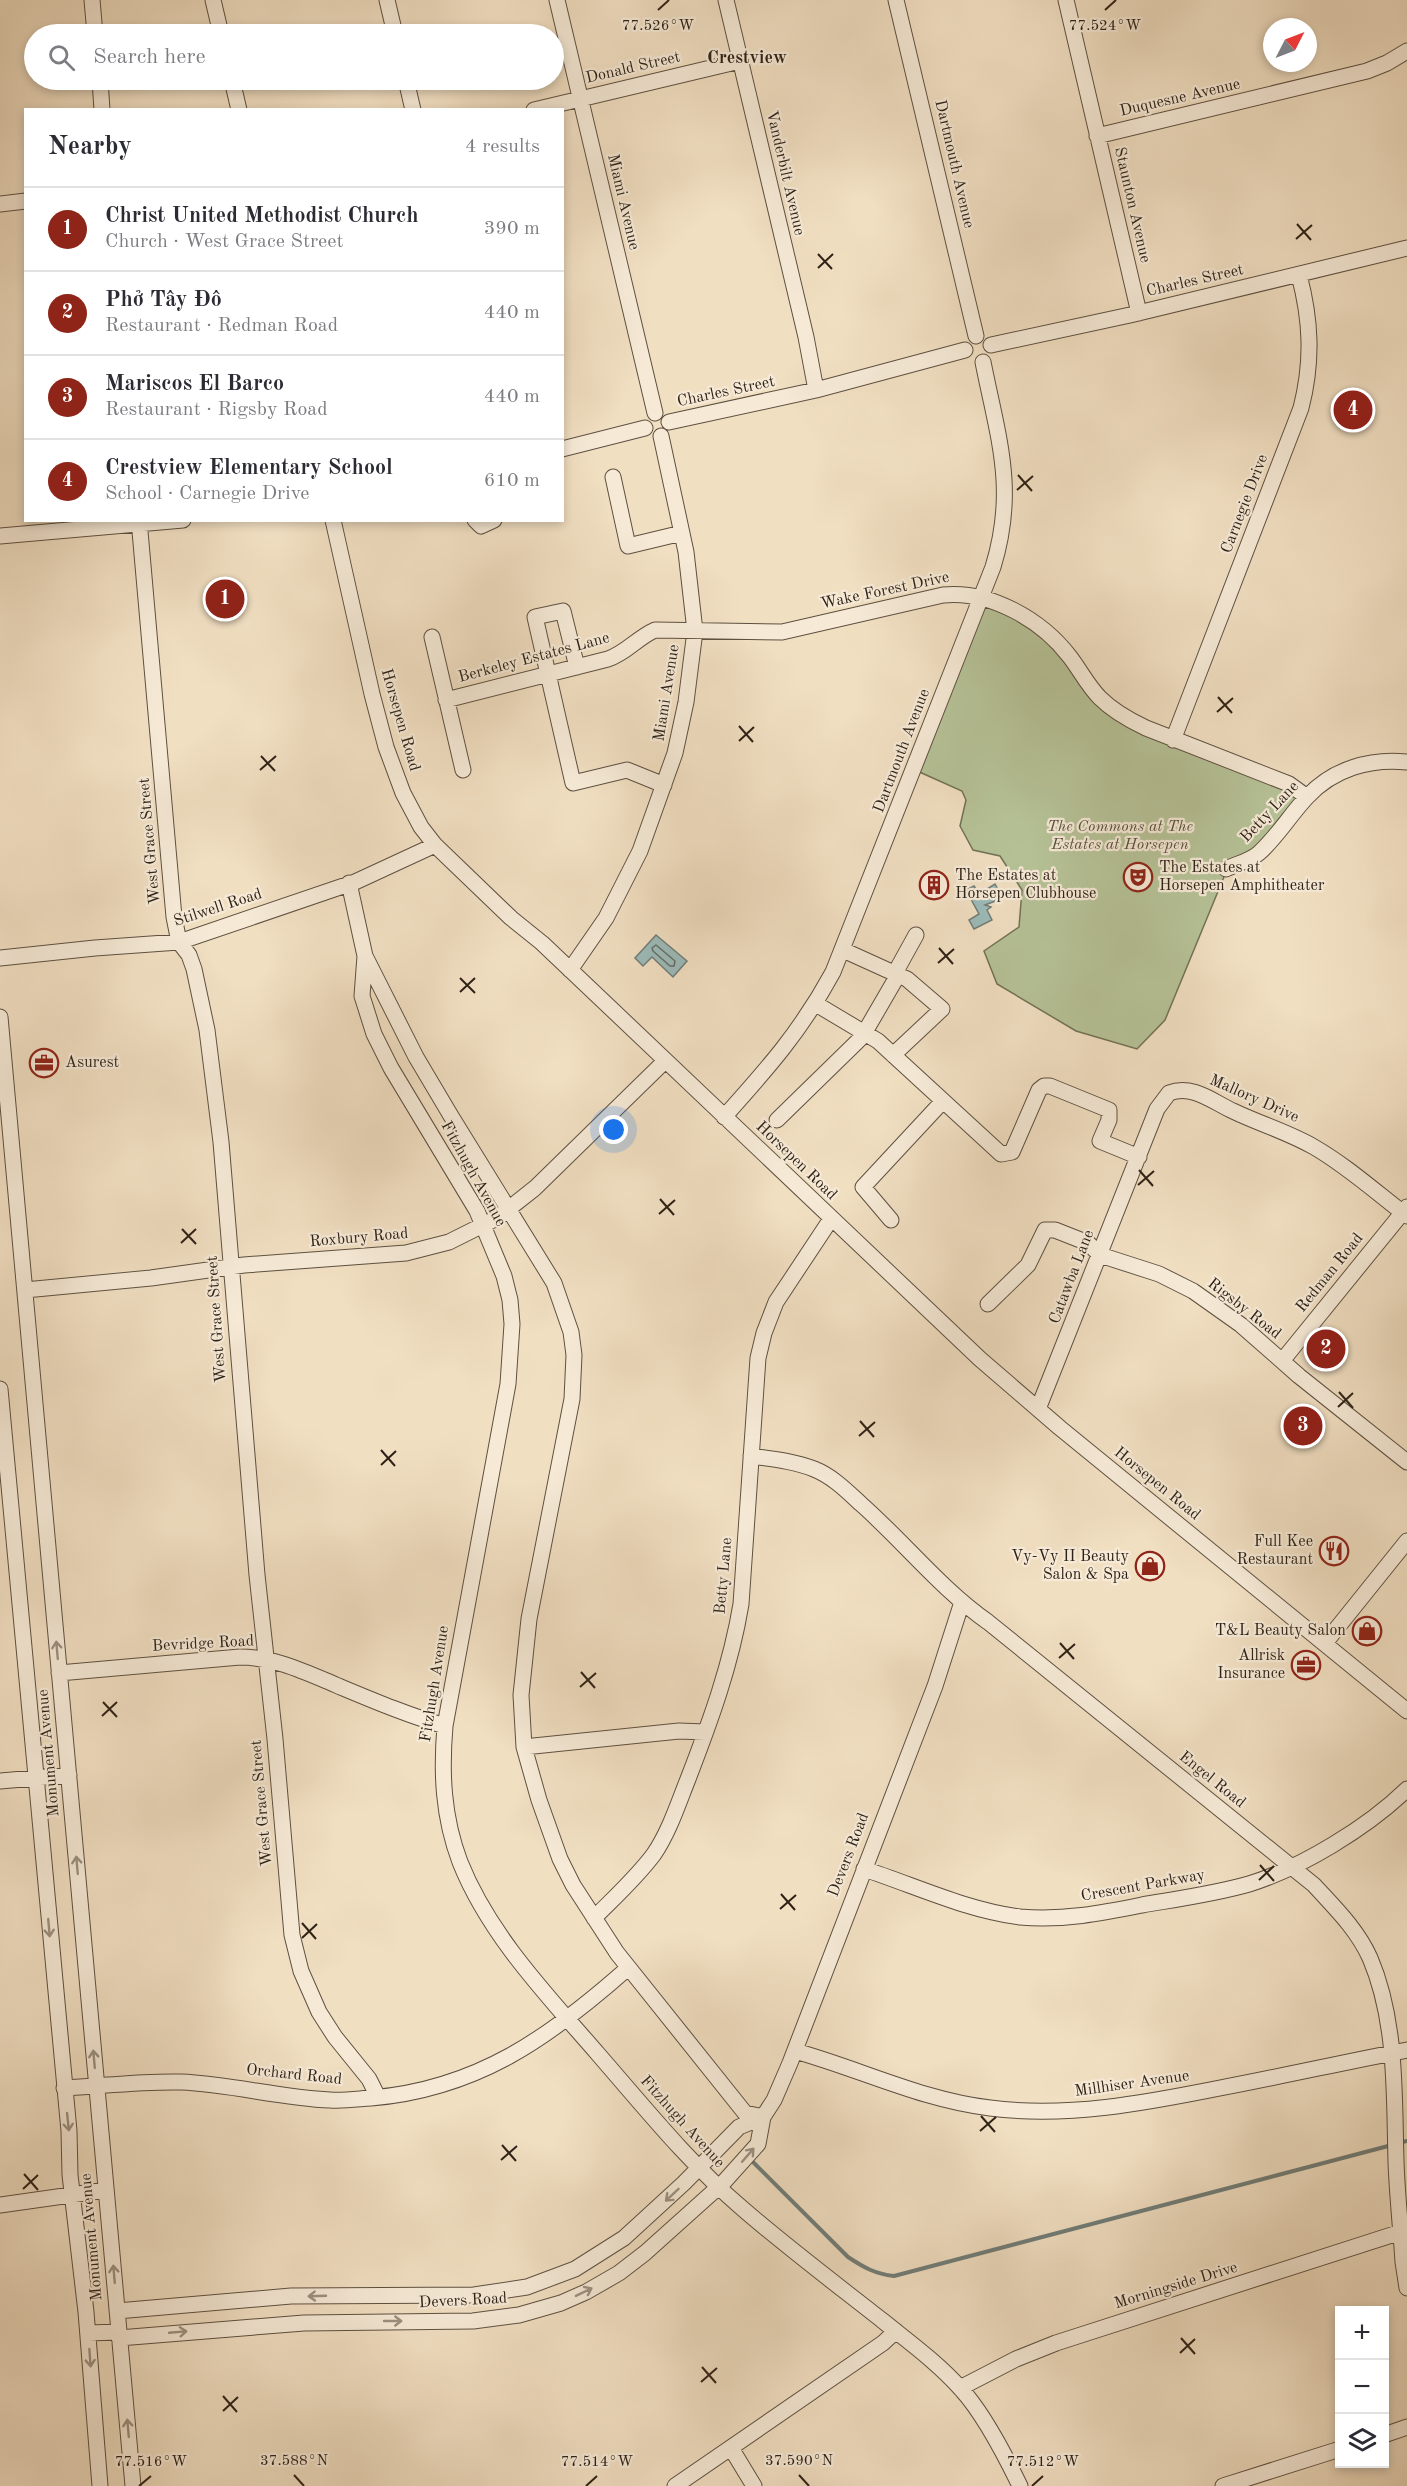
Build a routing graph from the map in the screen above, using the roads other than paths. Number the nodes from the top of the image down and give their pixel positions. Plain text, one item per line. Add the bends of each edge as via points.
1 (92, 0) edge
2 (213, 0) edge
3 (387, 0) edge
4 (557, 0) edge
5 (726, 0) edge
6 (896, 0) edge
7 (1066, 0) edge
8 (95, 24) edge
9 (219, 24) edge
10 (393, 24) edge
11 (563, 24) edge
12 (564, 30) edge
13 (1407, 51) edge
14 (740, 61) junction
15 (101, 90) edge
16 (234, 90) edge
17 (408, 90) edge
18 (580, 99) junction
19 (102, 108) edge
20 (239, 108) edge
21 (413, 108) edge
22 (542, 108) edge
23 (1098, 136) junction
24 (24, 201) edge
25 (0, 204) edge
26 (1407, 248) edge
27 (1299, 274) junction
28 (1139, 313) junction
29 (976, 336) junction
30 (991, 345) junction
31 (965, 350) junction
32 (983, 362) junction
33 (816, 390) junction
34 (655, 413) junction
35 (669, 422) junction
36 (645, 428) junction
37 (661, 436) junction
38 (564, 448) edge
39 (613, 477) dead end
40 (139, 522) edge
41 (333, 522) edge
42 (477, 522) edge
43 (490, 522) edge
44 (682, 533) junction
45 (0, 536) edge
46 (981, 597) junction
47 (695, 631) junction
48 (432, 638) dead end
49 (577, 668) junction
50 (550, 675) junction
51 (447, 700) junction
52 (1173, 740) junction
53 (1407, 762) edge
54 (463, 770) dead end
55 (664, 785) junction
56 (1306, 797) junction
57 (435, 844) junction
58 (1226, 869) dead end
59 (350, 883) junction
60 (916, 935) dead end
61 (179, 942) junction
62 (843, 950) junction
63 (365, 956) junction
64 (0, 958) edge
65 (570, 970) junction
66 (896, 974) junction
67 (816, 1004) junction
68 (0, 1017) edge
69 (864, 1032) junction
70 (893, 1055) junction
71 (666, 1061) junction
72 (943, 1101) junction
73 (724, 1117) junction
74 (777, 1120) dead end
75 (6, 1152) edge
76 (1139, 1157) junction
77 (509, 1208) junction
78 (1405, 1212) edge
79 (831, 1219) junction
80 (891, 1220) dead end
81 (483, 1226) junction
82 (1100, 1255) junction
83 (231, 1267) junction
84 (25, 1290) junction
85 (988, 1304) dead end
86 (1282, 1361) junction
87 (0, 1389) edge
88 (1038, 1409) junction
89 (751, 1456) junction
90 (1407, 1462) edge
91 (1407, 1541) edge
92 (962, 1602) junction
93 (1325, 1642) junction
94 (267, 1659) junction
95 (59, 1673) junction
96 (1407, 1711) edge
97 (445, 1725) junction
98 (705, 1732) junction
99 (524, 1747) junction
100 (69, 1775) junction
101 (35, 1777) junction
102 (0, 1781) edge
103 (1407, 1789) edge
104 (1291, 1867) junction
105 (864, 1869) junction
106 (594, 1918) junction
107 (628, 1968) junction
108 (567, 2018) junction
109 (1407, 2049) edge
110 (795, 2051) junction
111 (1390, 2053) junction
112 (97, 2086) junction
113 (64, 2088) junction
114 (378, 2097) junction
115 (763, 2117) junction
116 (698, 2169) junction
117 (717, 2187) junction
118 (106, 2190) junction
119 (73, 2194) junction
120 (0, 2205) edge
121 (1404, 2231) edge
122 (1407, 2288) edge
123 (370, 2296) junction
124 (117, 2311) junction
125 (369, 2322) junction
126 (896, 2331) junction
127 (88, 2333) junction
128 (119, 2335) junction
129 (960, 2388) junction
130 (1407, 2427) edge
131 (1389, 2433) edge
132 (731, 2448) junction
133 (1335, 2451) edge
134 (100, 2486) edge
135 (133, 2486) edge
136 (675, 2486) edge
137 (754, 2486) edge
138 (1020, 2486) edge
139 (1223, 2486) edge

1 - 8 street
2 - 9 street
3 - 10 street
4 - 11 street, Miami Avenue
5 - 14 street, Vanderbilt Avenue
6 - 29 street, Dartmouth Avenue
7 - 23 street, Staunton Avenue
12 - 18 street, Miami Avenue
13 - 23 street, Duquesne Avenue via 1367,71
14 - 18 street, Donald Street
14 - 33 street, Vanderbilt Avenue
15 - 19 street
16 - 20 street
17 - 21 street
18 - 22 street, Donald Street
18 - 34 street, Miami Avenue
23 - 28 street, Staunton Avenue
24 - 25 street
26 - 27 street, Charles Street
27 - 28 street, Charles Street
27 - 52 street, Carnegie Drive via 1311,345 1301,408
28 - 30 street, Charles Street
29 - 30 street via 984,337
29 - 31 street via 969,339
30 - 32 street via 991,353
31 - 32 street via 971,360
31 - 33 street, Charles Street
32 - 46 street, Dartmouth Avenue via 1005,472 1006,498 1000,546
33 - 35 street, Charles Street
34 - 35 street
34 - 36 street via 648,417
35 - 37 street via 669,429
36 - 37 street via 650,435
36 - 38 street
37 - 44 street, Miami Avenue
39 - 44 street via 628,546
40 - 45 street
40 - 61 street, West Grace Street
41 - 57 street, Horsepen Road via 388,756 403,794
42 - 43 street via 481,526
44 - 47 street, Miami Avenue
46 - 47 street, Wake Forest Drive via 943,595 782,632
46 - 52 street, Wake Forest Drive via 1036,623 1062,647 1110,707
46 - 62 street, Dartmouth Avenue
47 - 49 street, Berkeley Estates Lane via 655,630 619,655
47 - 55 street, Miami Avenue via 682,723
48 - 51 street
49 - 50 street, Berkeley Estates Lane
49 - 50 street via 563,611 535,617
50 - 51 street, Berkeley Estates Lane
50 - 55 street via 573,783 627,770
51 - 54 street
52 - 56 street, Wake Forest Drive via 1289,784
53 - 56 street, Betty Lane via 1379,761 1348,769 1320,784
55 - 65 street, Miami Avenue via 622,891
56 - 58 street, Betty Lane via 1259,853
57 - 59 street, Stilwell Road
57 - 65 street, Horsepen Road
59 - 61 street, Stilwell Road
59 - 63 street, Fitzhugh Avenue
60 - 66 street
61 - 64 street, Stilwell Road
61 - 83 street, West Grace Street via 194,969 207,1030
62 - 66 street
62 - 67 street, Dartmouth Avenue
63 - 77 street, Fitzhugh Avenue via 416,1057
63 - 81 street, Fitzhugh Avenue via 362,996 374,1034
65 - 71 street, Horsepen Road
66 - 69 street
66 - 70 street via 912,982 942,1009
67 - 69 street
67 - 73 street, Dartmouth Avenue via 788,1045
68 - 75 street, Monument Avenue
69 - 70 street
69 - 74 street
70 - 72 street
71 - 73 street, Horsepen Road
71 - 77 street, Roxbury Road via 566,1160
72 - 76 street via 1001,1154 1012,1152 1039,1090 1050,1086 1109,1110 1100,1141
72 - 80 street via 863,1187
73 - 79 street, Horsepen Road
75 - 84 street, Monument Avenue
76 - 78 street, Mallory Drive via 1166,1096 1176,1091 1192,1092 1315,1147
76 - 82 street, Catawba Lane
77 - 81 street, Roxbury Road
77 - 99 street, Fitzhugh Avenue via 554,1283 574,1355 572,1400 523,1661
78 - 86 street, Redman Road
79 - 88 street, Horsepen Road
79 - 89 street, Betty Lane via 786,1284 764,1333 758,1358
81 - 83 street, Roxbury Road via 448,1242 406,1253
81 - 97 street, Fitzhugh Avenue via 510,1300 512,1353
82 - 85 street, Rigsby Road via 1088,1243 1045,1230 1028,1265
82 - 86 street, Rigsby Road via 1159,1274 1193,1292
82 - 88 street, Catawba Lane
83 - 84 street, Roxbury Road
83 - 94 street, West Grace Street
95 -> 84 street, Monument Avenue
86 - 90 street, Rigsby Road
87 - 101 street, Monument Avenue
88 - 93 street, Horsepen Road
89 - 92 street, Engel Road via 795,1463 826,1475 880,1521
89 - 98 street, Betty Lane via 736,1632
91 - 93 street
92 - 104 street, Engel Road
92 - 105 street, Devers Road via 935,1686
93 - 96 street, Horsepen Road
94 - 95 street, Bevridge Road via 240,1657
94 - 97 street, Bevridge Road
94 - 114 street, West Grace Street via 289,1909 301,1971 319,2012
95 - 100 street, Monument Avenue
97 - 108 street, Fitzhugh Avenue via 445,1806 460,1861 495,1928
98 - 99 street via 679,1731
98 - 106 street, Betty Lane via 662,1841 636,1875
99 - 106 street, Fitzhugh Avenue via 560,1859
100 - 101 street
112 -> 100 street, Monument Avenue
101 - 102 street
101 -> 113 street, Monument Avenue
103 - 104 street, Crescent Parkway via 1378,1816
104 - 105 street, Crescent Parkway via 1249,1884 1207,1893 1080,1917 1041,1918 986,1910
104 - 111 street, Engel Road via 1314,1886 1359,1937 1383,2000
105 - 110 street, Devers Road
106 - 107 street, Fitzhugh Avenue
107 - 108 street, Orchard Road
107 - 115 street, Fitzhugh Avenue via 745,2113
108 - 114 street, Orchard Road via 512,2055 471,2075 407,2095
108 - 116 street, Fitzhugh Avenue
109 - 111 street, Millhiser Avenue
110 - 111 street, Millhiser Avenue via 934,2097 992,2109 1022,2110 1134,2104
110 - 115 street, Devers Road
111 - 121 street, Engel Road
112 - 113 street, Orchard Road
112 - 114 street, Orchard Road via 179,2082 332,2100
112 - 118 street, Monument Avenue
113 -> 119 street, Monument Avenue
115 - 116 street, Devers Road via 739,2127
117 -> 115 street, Devers Road via 758,2144
116 - 117 street, Fitzhugh Avenue
116 -> 123 street, Devers Road via 624,2238 554,2278 508,2291 474,2295
125 -> 117 street, Devers Road via 484,2320 561,2303 619,2273
117 - 126 street, Fitzhugh Avenue
118 - 119 street
124 -> 118 street, Monument Avenue
119 - 120 street
119 - 127 street, Monument Avenue
121 - 122 street, Engel Road
121 - 129 street, Morningside Drive via 1056,2343
123 -> 124 street, Devers Road via 291,2296
123 - 125 street
124 - 128 street, Monument Avenue
128 -> 125 street, Devers Road
126 - 129 street, Fitzhugh Avenue
126 - 132 street
127 - 128 street, Devers Road
127 -> 134 street, Monument Avenue
135 -> 128 street, Monument Avenue
129 - 138 street, Fitzhugh Avenue via 989,2429
130 - 131 street
132 - 136 street
132 - 137 street
133 - 139 street

